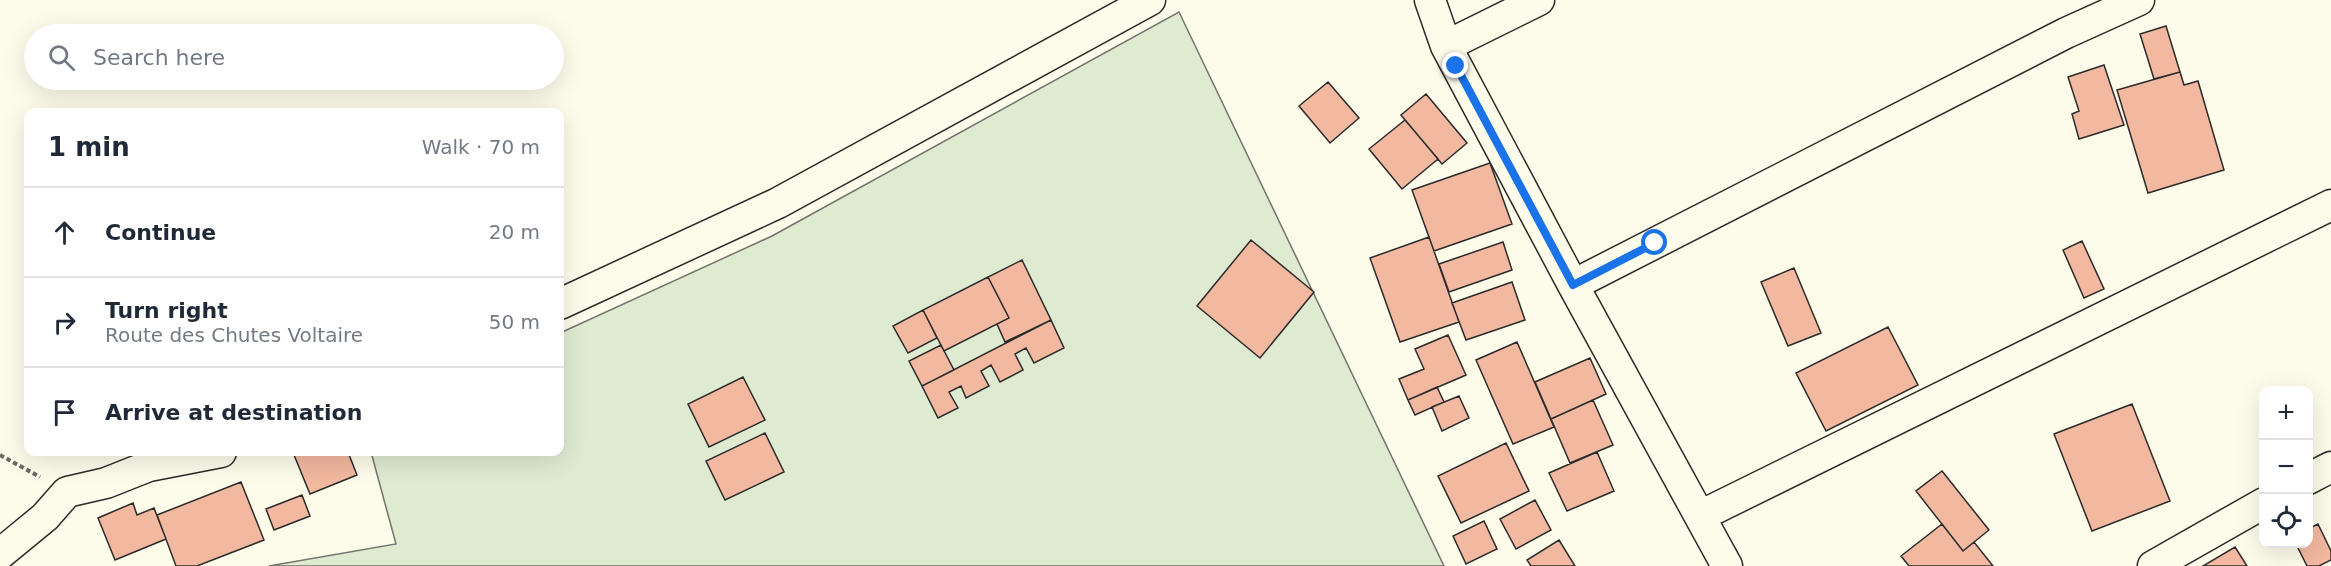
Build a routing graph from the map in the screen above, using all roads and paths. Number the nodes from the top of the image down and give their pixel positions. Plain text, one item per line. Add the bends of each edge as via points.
1 (1150, 0) edge
2 (1430, 0) edge
3 (1539, 0) edge
4 (2139, 0) edge
5 (1446, 46) junction
6 (2331, 205) edge
7 (1573, 285) junction
8 (564, 302) edge
9 (0, 455) edge
10 (200, 456) edge
11 (2331, 467) edge
12 (2313, 476) edge
13 (67, 492) junction
14 (2259, 506) edge
15 (1700, 516) junction
16 (0, 555) edge
17 (1727, 566) edge
18 (2154, 566) edge

1 - 8 street via 778,203
2 - 5 street
3 - 5 street
4 - 7 street via 2066,33
5 - 7 street
6 - 15 street
7 - 15 street
9 - 13 path
10 - 13 street via 149,466 106,483
11 - 12 street
13 - 16 street via 45,517
14 - 18 street
15 - 17 street

